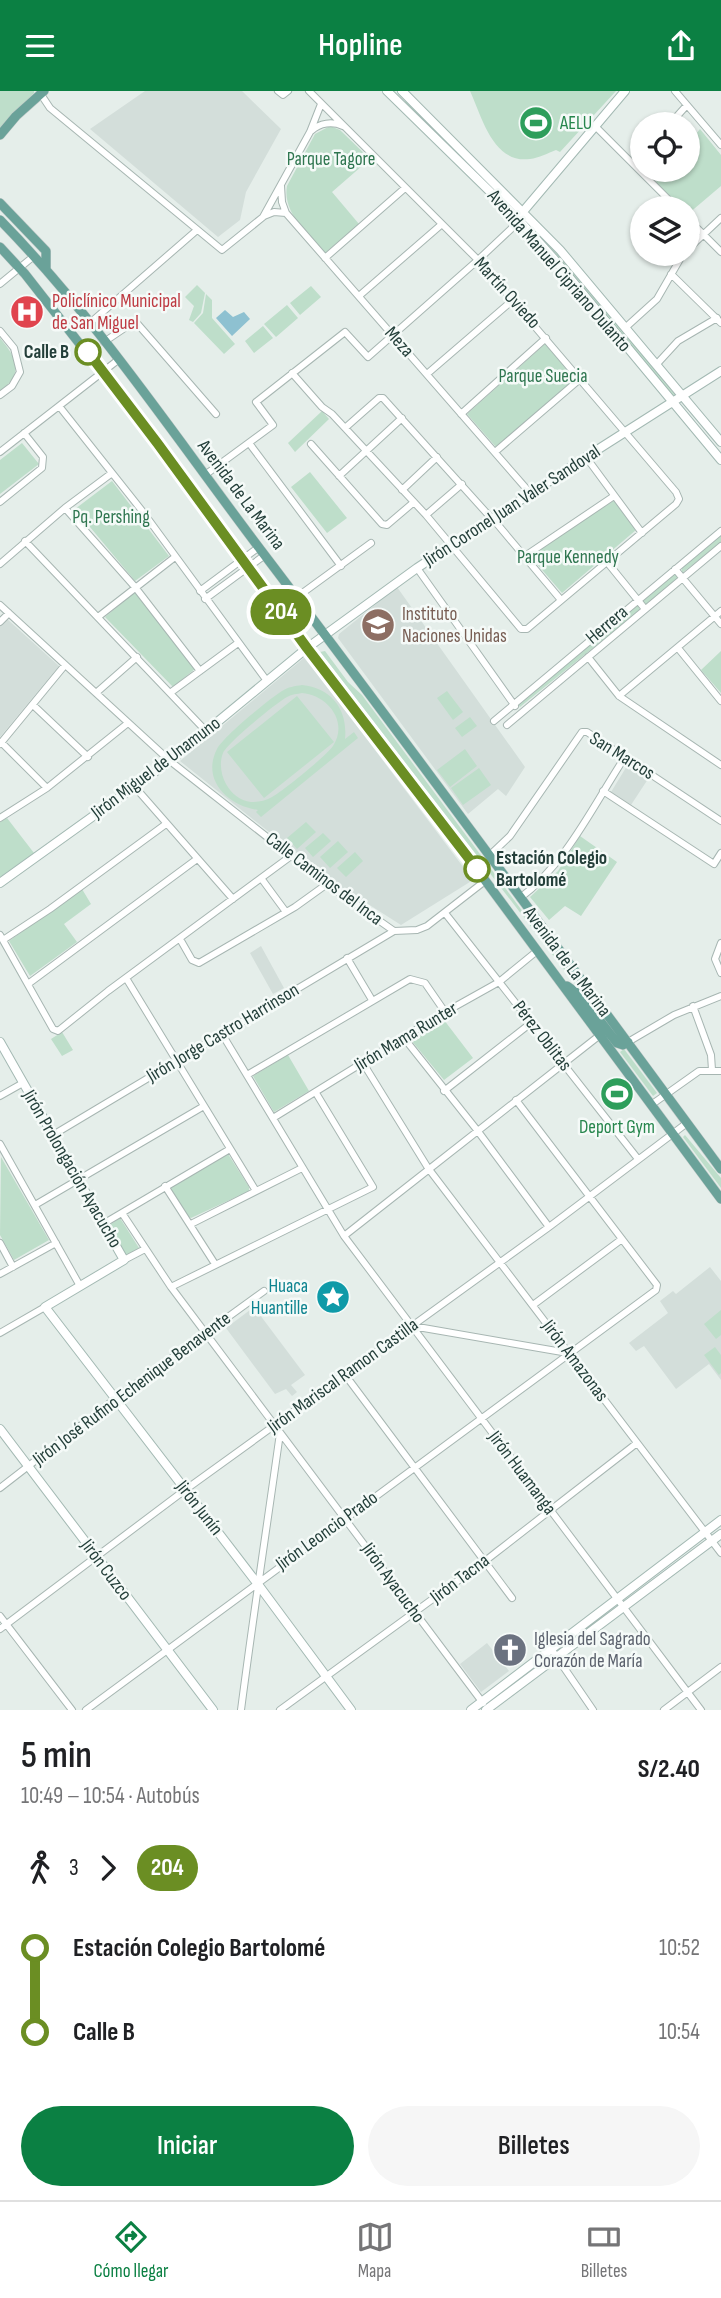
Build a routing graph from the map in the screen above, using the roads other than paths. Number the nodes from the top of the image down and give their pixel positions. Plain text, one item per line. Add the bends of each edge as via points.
1 (278, 91) edge
2 (288, 91) edge
3 (309, 91) edge
4 (387, 91) edge
5 (625, 91) edge
6 (675, 91) edge
7 (41, 92) edge
8 (404, 93) edge
9 (398, 102) junction
10 (321, 104) junction
11 (687, 105) junction
12 (681, 112) edge
13 (595, 126) junction
14 (344, 127) junction
15 (310, 132) junction
16 (0, 135) edge
17 (721, 145) edge
18 (630, 161) edge
19 (651, 182) edge
20 (281, 184) junction
21 (405, 188) junction
22 (665, 196) edge
23 (0, 203) edge
24 (524, 211) junction
25 (286, 213) junction
26 (263, 217) junction
27 (721, 218) edge
28 (517, 219) junction
29 (0, 220) edge
30 (442, 224) junction
31 (197, 230) junction
32 (700, 231) edge
33 (703, 234) junction
34 (700, 237) edge
35 (0, 247) edge
36 (721, 252) edge
37 (34, 256) junction
38 (326, 258) junction
39 (478, 260) junction
40 (676, 266) edge
41 (19, 268) junction
42 (46, 269) junction
43 (671, 274) junction
44 (0, 284) edge
45 (359, 296) junction
46 (514, 299) junction
47 (719, 321) edge
48 (90, 323) junction
49 (625, 328) junction
50 (0, 331) edge
51 (393, 335) junction
52 (546, 338) junction
53 (104, 342) junction
54 (118, 360) junction
55 (656, 365) junction
56 (103, 372) junction
57 (721, 372) edge
58 (292, 373) junction
59 (427, 374) junction
60 (580, 379) junction
61 (0, 395) edge
62 (682, 396) junction
63 (673, 402) junction
64 (59, 406) junction
65 (216, 414) dead end
66 (461, 414) junction
67 (402, 418) junction
68 (345, 428) junction
69 (625, 432) junction
70 (24, 433) junction
71 (721, 442) edge
72 (249, 443) junction
73 (311, 444) dead end
74 (366, 451) junction
75 (0, 452) edge
76 (495, 452) junction
77 (437, 457) junction
78 (586, 457) junction
79 (721, 460) edge
80 (112, 473) junction
81 (205, 475) junction
82 (339, 476) junction
83 (462, 484) junction
84 (402, 490) junction
85 (531, 493) junction
86 (614, 496) junction
87 (0, 502) edge
88 (414, 502) junction
89 (65, 509) junction
90 (426, 515) junction
91 (492, 519) junction
92 (721, 531) edge
93 (642, 533) junction
94 (25, 541) junction
95 (371, 543) dead end
96 (452, 545) junction
97 (721, 546) edge
98 (262, 551) junction
99 (525, 556) junction
100 (175, 557) junction
101 (607, 562) junction
102 (246, 563) junction
103 (0, 564) edge
104 (341, 566) junction
105 (417, 568) junction
106 (675, 569) junction
107 (683, 578) junction
108 (135, 587) junction
109 (200, 590) junction
110 (297, 597) junction
111 (205, 599) junction
112 (637, 599) junction
113 (561, 600) junction
114 (0, 605) edge
115 (645, 609) junction
116 (9, 613) junction
117 (718, 614) edge
118 (98, 617) junction
119 (0, 622) edge
120 (721, 624) edge
121 (325, 635) junction
122 (238, 643) junction
123 (307, 648) junction
124 (678, 648) junction
125 (137, 657) junction
126 (588, 657) junction
127 (65, 665) junction
128 (200, 671) junction
129 (267, 681) junction
130 (96, 693) junction
131 (170, 693) junction
132 (619, 696) junction
133 (721, 701) edge
134 (513, 704) junction
135 (33, 705) junction
136 (520, 713) junction
137 (494, 721) dead end
138 (128, 723) junction
139 (507, 725) dead end
140 (206, 731) junction
141 (1, 743) edge
142 (88, 757) junction
143 (625, 757) junction
144 (170, 761) junction
145 (721, 765) edge
146 (134, 786) junction
147 (47, 788) junction
148 (603, 791) junction
149 (0, 818) edge
150 (721, 821) edge
151 (166, 824) junction
152 (721, 853) edge
153 (291, 856) junction
154 (489, 856) junction
155 (197, 859) junction
156 (261, 878) junction
157 (485, 881) junction
158 (0, 883) edge
159 (327, 884) junction
160 (520, 898) junction
161 (233, 899) junction
162 (286, 912) junction
163 (445, 913) junction
164 (394, 931) junction
165 (2, 938) edge
166 (180, 939) junction
167 (721, 943) edge
168 (537, 951) junction
169 (347, 958) junction
170 (721, 973) edge
171 (126, 978) junction
172 (499, 982) junction
173 (560, 982) junction
174 (29, 984) junction
175 (721, 996) edge
176 (372, 1000) junction
177 (693, 1006) junction
178 (445, 1012) junction
179 (531, 1023) junction
180 (222, 1034) junction
181 (600, 1035) junction
182 (404, 1038) junction
183 (0, 1042) edge
184 (628, 1042) junction
185 (177, 1062) junction
186 (363, 1063) junction
187 (563, 1063) junction
188 (712, 1070) junction
189 (721, 1071) edge
190 (247, 1075) junction
191 (23, 1083) junction
192 (444, 1091) junction
193 (316, 1093) junction
194 (666, 1094) junction
195 (0, 1096) edge
196 (516, 1100) junction
197 (651, 1105) junction
198 (204, 1106) junction
199 (273, 1118) junction
200 (687, 1123) junction
201 (477, 1130) junction
202 (673, 1134) junction
203 (53, 1135) junction
204 (1, 1149) edge
205 (230, 1149) junction
206 (638, 1159) junction
207 (302, 1168) junction
208 (428, 1168) junction
209 (721, 1169) edge
210 (79, 1181) junction
211 (165, 1186) junction
212 (256, 1191) junction
213 (590, 1195) junction
214 (721, 1199) edge
215 (34, 1205) junction
216 (328, 1210) junction
217 (122, 1213) junction
218 (103, 1224) junction
219 (191, 1224) junction
220 (549, 1227) junction
221 (344, 1236) junction
222 (622, 1239) junction
223 (0, 1243) edge
224 (56, 1243) junction
225 (145, 1249) junction
226 (124, 1260) junction
227 (500, 1263) junction
228 (215, 1264) junction
229 (13, 1267) junction
230 (0, 1274) edge
231 (80, 1286) junction
232 (171, 1287) junction
233 (264, 1291) dead end
234 (533, 1305) junction
235 (46, 1307) junction
236 (412, 1326) junction
237 (0, 1333) edge
238 (206, 1333) junction
239 (569, 1353) junction
240 (346, 1376) junction
241 (115, 1399) junction
242 (481, 1418) junction
243 (275, 1426) junction
244 (0, 1429) edge
245 (280, 1433) junction
246 (637, 1443) junction
247 (28, 1467) junction
248 (413, 1468) junction
249 (0, 1488) edge
250 (186, 1490) junction
251 (551, 1510) junction
252 (344, 1518) junction
253 (721, 1520) edge
254 (705, 1532) junction
255 (721, 1534) edge
256 (712, 1541) junction
257 (721, 1553) edge
258 (97, 1557) junction
259 (485, 1560) junction
260 (257, 1583) junction
261 (512, 1598) dead end
262 (617, 1599) junction
263 (624, 1607) junction
264 (415, 1613) junction
265 (0, 1616) edge
266 (7, 1624) junction
267 (0, 1629) edge
268 (551, 1649) junction
269 (166, 1651) junction
270 (557, 1657) junction
271 (721, 1667) edge
272 (327, 1677) junction
273 (687, 1692) junction
274 (486, 1707) edge
275 (72, 1710) edge
276 (86, 1710) edge
277 (213, 1710) edge
278 (241, 1710) edge
279 (281, 1710) edge
280 (352, 1710) edge
281 (471, 1710) edge
282 (593, 1710) edge
283 (664, 1710) edge
284 (701, 1710) edge

1 - 2 street via 283,95
3 - 10 street, Martín Oviedo
4 - 9 street, Avenida Manuel Cipriano Dulanto
5 - 13 street
6 - 11 street
7 - 16 main road
7 - 31 street via 50,108
8 - 9 street
8 - 24 street, Avenida Manuel Cipriano Dulanto
9 - 28 street, Avenida Manuel Cipriano Dulanto
10 - 14 street, Martín Oviedo
10 - 15 street
11 - 12 street
11 - 17 street
13 - 18 street
13 - 24 street
14 - 15 street via 324,124
14 - 21 street, Martín Oviedo
15 - 20 street
19 - 22 street
20 - 25 street
20 - 26 street
21 - 30 street, Martín Oviedo
21 - 38 street
23 - 42 main road via 46,251
24 - 28 street
24 - 49 street, Avenida Manuel Cipriano Dulanto
25 - 26 street
25 - 38 street, Meza
26 - 31 street via 227,249 221,250
27 - 33 street
28 - 39 street
28 - 63 street, Avenida Manuel Cipriano Dulanto
29 - 37 main road, Avenida de La Marina
30 - 39 street, Martín Oviedo
30 - 45 street
31 - 48 street
32 - 33 street
33 - 34 street
33 - 36 street
35 - 41 main road, Avenida de La Marina
37 - 41 street
37 - 42 main road, Avenida de La Marina
38 - 45 street, Meza
39 - 46 street, Martín Oviedo
39 - 51 street
40 - 43 street
41 - 44 street
41 - 56 main road, Avenida de La Marina
42 - 48 main road, Avenida de La Marina
43 - 47 street
43 - 49 street via 657,299
45 - 51 street, Meza
46 - 52 street, Martín Oviedo
46 - 59 street
47 - 55 street via 678,341
48 - 53 main road, Avenida de La Marina
49 - 55 street, Avenida Manuel Cipriano Dulanto
50 - 61 street via 14,348 20,372
51 - 58 street via 368,357 345,332
51 - 59 street, Meza
52 - 60 street, Martín Oviedo
52 - 66 street
53 - 54 main road, Avenida de La Marina
53 - 65 street via 135,321
54 - 56 street
54 - 81 main road, Avenida de La Marina
55 - 62 street, Avenida Manuel Cipriano Dulanto
56 - 64 street
56 - 102 main road, Avenida de La Marina
57 - 62 street, Jirón Coronel Juan Valer Sandoval
58 - 68 street
58 - 72 street via 256,402 273,425
59 - 66 street, Meza
60 - 69 street, Martín Oviedo
60 - 76 street
62 - 63 street, Jirón Coronel Juan Valer Sandoval
62 - 71 street, Avenida Manuel Cipriano Dulanto
63 - 69 street, Jirón Coronel Juan Valer Sandoval
63 - 79 street, Avenida Manuel Cipriano Dulanto
64 - 70 street
64 - 80 street
66 - 76 street, Meza
67 - 68 street via 379,398
67 - 74 street
67 - 77 street
68 - 74 street
69 - 78 street, Jirón Coronel Juan Valer Sandoval
69 - 93 street, Martín Oviedo via 678,495 677,503
70 - 75 street
70 - 87 street via 43,457 42,468
72 - 81 street
72 - 104 street
73 - 82 street
74 - 82 street
74 - 84 street
76 - 85 street, Meza
77 - 83 street
77 - 84 street
78 - 85 street, Jirón Coronel Juan Valer Sandoval
78 - 86 street
80 - 89 street
80 - 100 street
81 - 98 main road, Avenida de La Marina
82 - 88 street via 382,524 392,523
83 - 90 street
83 - 91 street
84 - 88 street
85 - 91 street, Jirón Coronel Juan Valer Sandoval
86 - 93 street
86 - 99 street
88 - 90 street
89 - 94 street
89 - 108 street
90 - 96 street
91 - 96 street, Jirón Coronel Juan Valer Sandoval
91 - 99 street
92 - 106 street, Herrera
93 - 101 street
94 - 103 street
94 - 118 street
95 - 104 street
96 - 105 street, Jirón Coronel Juan Valer Sandoval
96 - 113 street via 521,629 527,629
97 - 107 street, Herrera
98 - 102 street
98 - 110 main road, Avenida de La Marina
99 - 113 street
100 - 108 street
100 - 109 street
101 - 112 street
101 - 113 street
102 - 109 street
102 - 111 street
102 - 123 main road, Avenida de La Marina
104 - 110 street
105 - 121 street, Jirón Coronel Juan Valer Sandoval
105 - 134 street
106 - 107 street
106 - 112 street, Herrera
107 - 115 street, Herrera
107 - 117 street
108 - 118 street
108 - 128 street
109 - 111 street
110 - 121 main road, Avenida de La Marina
111 - 122 street
112 - 115 street
112 - 134 street, Herrera
114 - 116 street, Calle Caminos del Inca
115 - 126 street, Herrera
116 - 119 street
116 - 127 street, Calle Caminos del Inca
117 - 120 street
117 - 124 street
118 - 125 street
121 - 123 street, Jirón Coronel Juan Valer Sandoval
121 - 154 main road, Avenida de La Marina
122 - 128 street
122 - 129 street
123 - 129 street, Jirón Miguel de Unamuno
123 - 157 main road, Avenida de La Marina
124 - 132 street
124 - 133 street
125 - 130 street
125 - 131 street
126 - 132 street
126 - 136 street, Herrera
127 - 130 street, Calle Caminos del Inca
127 - 135 street
128 - 131 street
129 - 140 street, Jirón Miguel de Unamuno
130 - 138 street, Calle Caminos del Inca
131 - 140 street
132 - 145 street
134 - 136 street
134 - 137 street, Herrera
135 - 141 street
135 - 142 street
136 - 139 street, Herrera
138 - 142 street
138 - 144 street, Calle Caminos del Inca
140 - 144 street, Jirón Miguel de Unamuno
141 - 147 street
142 - 147 street
143 - 148 street
143 - 150 street, San Marcos
143 - 154 street, San Marcos via 587,732 579,734 510,837
144 - 146 street, Jirón Miguel de Unamuno
144 - 153 street, Calle Caminos del Inca
146 - 151 street
146 - 158 street, Jirón Miguel de Unamuno
147 - 149 street
148 - 152 street, San Marcos via 714,864
148 - 160 street via 554,867
151 - 155 street
151 - 165 street via 50,909
153 - 156 street
153 - 159 street, Calle Caminos del Inca
154 - 160 main road, Avenida de La Marina
155 - 161 street
155 - 174 street
156 - 161 street
156 - 162 street
157 - 163 street, Calle Caminos del Inca
157 - 168 main road, Avenida de La Marina
159 - 162 street
159 - 164 street, Calle Caminos del Inca
160 - 184 main road, Avenida de La Marina
161 - 166 street
162 - 166 street via 199,963 192,960
163 - 164 street, Calle Caminos del Inca via 417,930
163 - 172 street, Pérez Oblitas
164 - 169 street, Jirón Jorge Castro Harrinson
165 - 174 street
166 - 171 street
167 - 170 street via 715,959
168 - 172 street, Jirón Mama Runter
168 - 173 main road, Avenida de La Marina
169 - 176 street
169 - 180 street, Jirón Jorge Castro Harrinson
171 - 174 street via 58,1031
171 - 185 street
172 - 178 street, Jirón Mama Runter
172 - 179 street, Pérez Oblitas
173 - 181 main road, Avenida de La Marina
173 - 184 main road via 581,996 617,1043
175 - 177 street
176 - 178 street via 418,979
176 - 190 street
177 - 184 street
177 - 188 street
178 - 182 street, Jirón Mama Runter
179 - 187 street, Pérez Oblitas
179 - 192 street
180 - 185 street, Jirón Jorge Castro Harrinson
180 - 190 street, Jirón Huamanga
181 - 187 street
181 - 197 main road, Avenida de La Marina
182 - 186 street, Jirón Mama Runter
182 - 192 street
183 - 191 street, Jirón Prolongación Ayacucho
184 - 194 main road, Avenida de La Marina
185 - 198 street
185 - 203 street, Jirón Jorge Castro Harrinson
186 - 193 street, Jirón Mama Runter
186 - 208 street, Jirón Amazonas
187 - 196 street
187 - 206 street, Pérez Oblitas
188 - 189 street
188 - 194 street via 693,1074
190 - 199 street, Jirón Huamanga
191 - 195 street
191 - 203 street, Jirón Prolongación Ayacucho
192 - 201 street
193 - 199 street, Jirón Mama Runter
193 - 216 street via 373,1187
194 - 197 street
194 - 200 main road, Avenida de La Marina
196 - 201 street
196 - 213 street
197 - 202 main road, Avenida de La Marina
198 - 205 street
198 - 210 street
199 - 207 street, Jirón Huamanga
200 - 202 street, Jirón Mariscal Ramon Castilla
200 - 209 main road, Avenida de La Marina
201 - 208 street
201 - 220 street
202 - 206 street, Jirón Mariscal Ramon Castilla
202 - 214 main road, Avenida de La Marina
203 - 210 street, Jirón Prolongación Ayacucho
204 - 215 street
205 - 211 street
205 - 212 street
206 - 213 street, Jirón Mariscal Ramon Castilla
207 - 212 street
207 - 216 street, Jirón Huamanga
208 - 221 street
208 - 227 street, Jirón Amazonas
210 - 215 street
210 - 218 street, Jirón Prolongación Ayacucho
211 - 217 street
211 - 219 street
212 - 219 street
213 - 220 street, Jirón Mariscal Ramon Castilla
213 - 222 street
215 - 224 street
216 - 221 street, Jirón Huamanga
216 - 228 street
217 - 218 street
217 - 225 street, Jirón Ayacucho
218 - 226 street, Jirón Prolongación Ayacucho
219 - 228 street
220 - 227 street, Jirón Mariscal Ramon Castilla
221 - 236 street, Jirón Huamanga
222 - 234 street
222 - 239 street, Jirón Leoncio Prado via 658,1288
223 - 229 street
224 - 229 street
224 - 231 street
225 - 226 street
225 - 232 street, Jirón Ayacucho
226 - 231 street
227 - 234 street, Jirón Amazonas
227 - 236 street, Jirón Mariscal Ramon Castilla
228 - 232 street
229 - 230 street
231 - 235 street
232 - 238 street, Jirón Ayacucho
233 - 238 street, Jirón José Rufino Echenique Benavente
234 - 239 street, Jirón Amazonas
235 - 237 street
235 - 241 street, Jirón Junín
236 - 239 street
236 - 240 street, Jirón Mariscal Ramon Castilla
236 - 242 street, Jirón Huamanga
238 - 241 street, Jirón José Rufino Echenique Benavente
238 - 243 street, Jirón Ayacucho
239 - 242 street, Jirón Leoncio Prado
239 - 246 street, Jirón Amazonas
240 - 243 street, Jirón Mariscal Ramon Castilla
240 - 248 street
241 - 247 street, Jirón José Rufino Echenique Benavente
241 - 250 street, Jirón Junín
242 - 248 street, Jirón Leoncio Prado
242 - 251 street, Jirón Huamanga
243 - 245 street, Jirón Ayacucho
243 - 250 street, Jirón Mariscal Ramon Castilla
244 - 247 street, Jirón Cuzco
245 - 252 street, Jirón Ayacucho
245 - 260 street
246 - 251 street, Jirón Tacna
246 - 254 street, Jirón Amazonas
247 - 249 street, Jirón José Rufino Echenique Benavente
247 - 258 street, Jirón Cuzco
248 - 252 street, Jirón Leoncio Prado
248 - 259 street
250 - 258 street, Jirón Mariscal Ramon Castilla
250 - 260 street, Jirón Junín
251 - 259 street, Jirón Tacna
251 - 262 street, Jirón Huamanga
252 - 260 street, Jirón Leoncio Prado
252 - 264 street, Jirón Ayacucho
253 - 254 street
254 - 256 street, Jirón Amazonas
254 - 262 street
255 - 256 street
256 - 257 street, Jirón Amazonas
256 - 263 street
258 - 266 street, Jirón Mariscal Ramon Castilla
258 - 269 street, Jirón Cuzco
259 - 261 street
259 - 264 street, Jirón Tacna
260 - 269 street, Jirón Leoncio Prado
260 - 272 street, Jirón Junín
260 - 278 street
262 - 263 street, Jirón Huamanga
262 - 268 street
263 - 270 street
263 - 273 street, Jirón Huamanga
264 - 272 street, Jirón Tacna
264 - 274 street, Jirón Ayacucho
265 - 266 street
266 - 267 street, Jirón Mariscal Ramon Castilla
266 - 275 street
268 - 270 street
268 - 274 street
269 - 276 street, Jirón Leoncio Prado
269 - 277 street, Jirón Cuzco
270 - 274 street
270 - 282 street
271 - 273 street
272 - 279 street, Jirón Tacna
272 - 280 street, Jirón Junín
273 - 283 street
273 - 284 street, Jirón Huamanga
274 - 281 street

